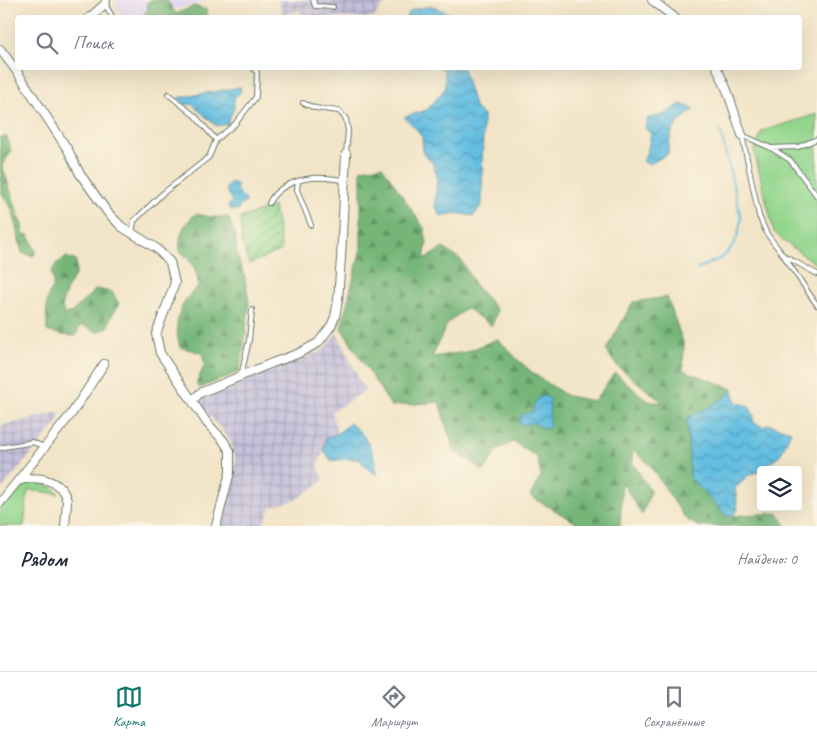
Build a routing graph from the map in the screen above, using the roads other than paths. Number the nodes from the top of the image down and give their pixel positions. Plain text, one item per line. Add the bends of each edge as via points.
1 (313, 0) edge
2 (652, 0) edge
3 (106, 2) edge
4 (333, 7) dead end
5 (92, 15) edge
6 (112, 15) edge
7 (671, 15) edge
8 (0, 49) edge
9 (15, 68) edge
10 (22, 70) edge
11 (255, 70) edge
12 (718, 70) edge
13 (18, 72) joint
14 (168, 94) dead end
15 (303, 103) dead end
16 (742, 135) junction
17 (817, 139) edge
18 (216, 140) junction
19 (771, 148) junction
20 (346, 154) joint
21 (344, 180) junction
22 (298, 181) junction
23 (817, 196) edge
24 (269, 203) dead end
25 (310, 225) dead end
26 (132, 234) junction
27 (783, 255) junction
28 (817, 274) edge
29 (817, 305) edge
30 (252, 310) dead end
31 (104, 364) dead end
32 (241, 376) junction
33 (192, 401) junction
34 (45, 447) junction
35 (0, 448) edge
36 (18, 481) junction
37 (0, 503) edge
38 (65, 526) edge
39 (216, 526) edge

1 - 4 lane via 315,6
2 - 7 street
3 - 5 street
3 - 6 lane
8 - 9 street
10 - 13 street
11 - 18 lane via 256,97 235,124
12 - 16 street
13 - 26 street via 80,174 108,213
14 - 18 lane via 196,116
15 - 20 lane via 340,111 346,119 348,131
16 - 19 lane
16 - 27 lane via 759,216 767,234
17 - 19 lane via 798,146
18 - 26 lane via 209,157 134,221
19 - 23 lane via 790,160
20 - 21 street
21 - 22 lane via 313,178
21 - 32 street via 338,300 331,326 318,343
22 - 24 lane via 280,190
22 - 25 lane via 297,190
26 - 33 street via 156,248 170,262 175,283 156,334 160,353
27 - 28 lane
27 - 29 lane
30 - 32 lane
31 - 34 street
32 - 33 street via 200,393
33 - 39 street via 230,451 230,472
34 - 35 lane via 32,442
34 - 36 street
36 - 37 street
36 - 38 street via 44,479 57,485 68,501

